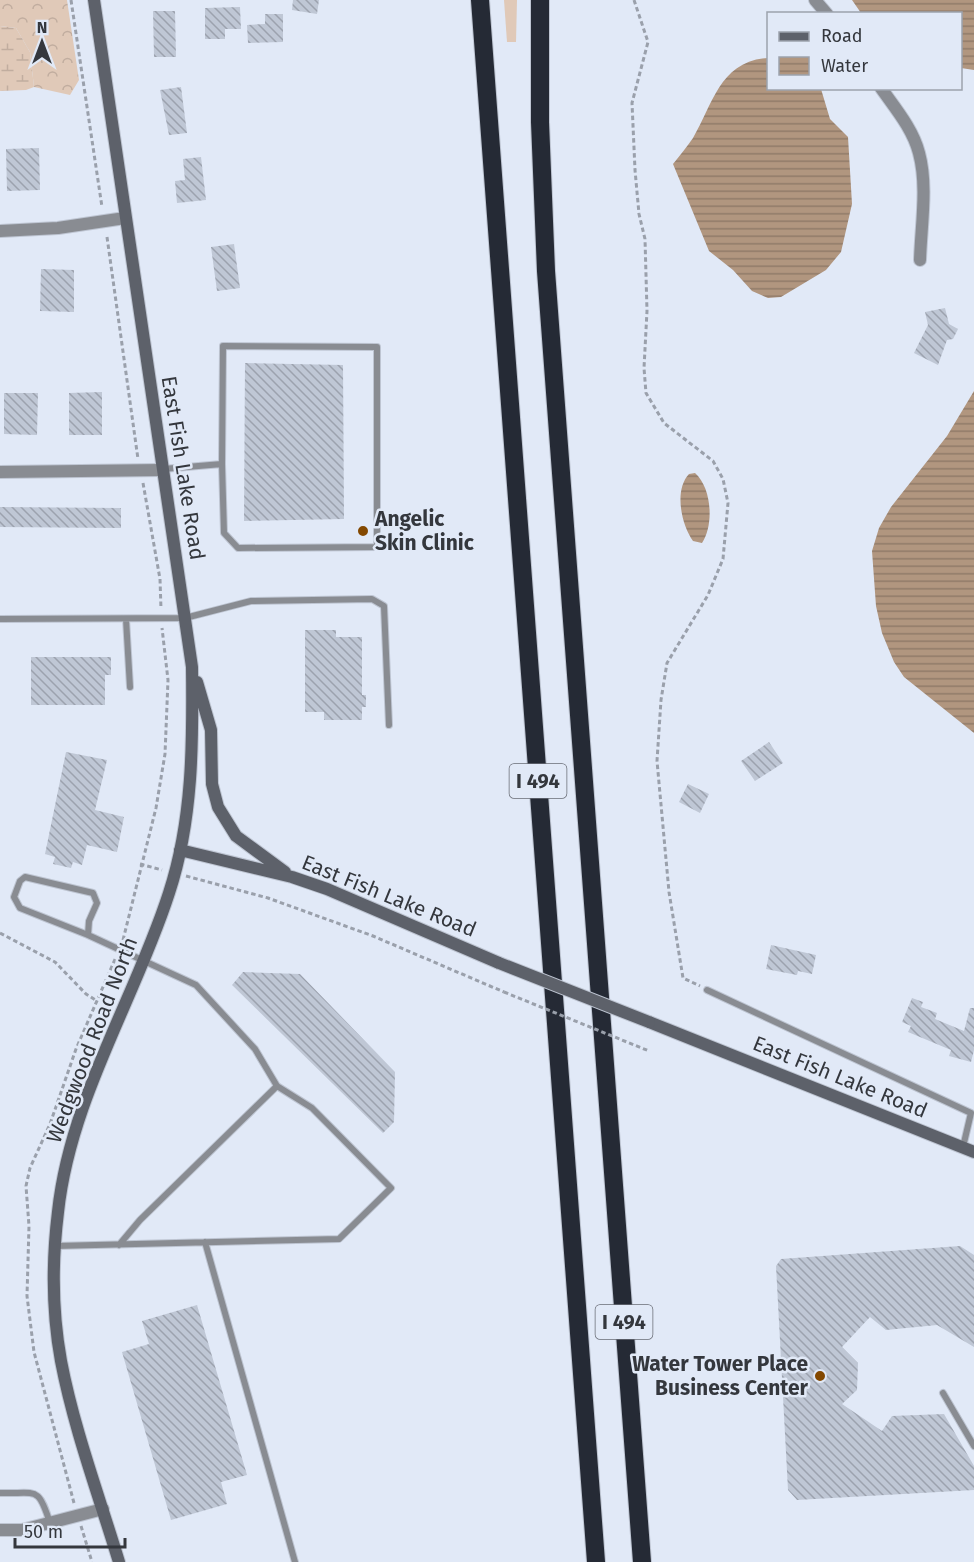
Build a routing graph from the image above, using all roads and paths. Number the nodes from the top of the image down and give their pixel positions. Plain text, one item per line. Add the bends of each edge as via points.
1 (71, 0) edge
2 (94, 0) edge
3 (480, 0) edge
4 (540, 0) edge
5 (634, 0) edge
6 (815, 0) edge
7 (825, 12) edge
8 (882, 90) edge
9 (102, 207) dead end
10 (126, 218) junction
11 (0, 231) edge
12 (920, 260) dead end
13 (222, 464) junction
14 (162, 470) junction
15 (0, 472) edge
16 (184, 618) junction
17 (0, 619) edge
18 (126, 619) junction
19 (192, 667) junction
20 (130, 687) dead end
21 (389, 724) dead end
22 (180, 850) junction
23 (140, 864) dead end
24 (175, 873) junction
25 (292, 877) junction
26 (0, 933) edge
27 (88, 934) junction
28 (143, 961) junction
29 (707, 990) joint
30 (97, 1001) dead end
31 (649, 1051) dead end
32 (277, 1086) junction
33 (968, 1149) edge
34 (205, 1242) junction
35 (119, 1245) junction
36 (55, 1246) junction
37 (943, 1393) dead end
38 (974, 1446) edge
39 (0, 1492) edge
40 (103, 1509) junction
41 (50, 1523) junction
42 (0, 1530) edge
43 (119, 1562) edge
44 (295, 1562) edge
45 (596, 1562) edge
46 (642, 1562) edge

1 - 9 path
2 - 10 street, East Fish Lake Road
3 - 45 highway, I 494
4 - 46 highway, I 494 via 546,272
5 - 29 path via 648,42 632,103 636,181 645,239 646,393 664,423 713,461 723,479 728,504 723,559 708,595 667,663 657,761 669,892 683,978
6 - 7 street
8 - 12 street via 919,153
10 - 11 street
10 - 14 street, East Fish Lake Road
13 - 13 lane via 223,346 376,347 377,547 238,548 224,533
13 - 14 lane
14 - 15 street
14 - 16 street, East Fish Lake Road
16 - 18 lane
16 - 19 street, East Fish Lake Road
16 - 21 lane via 251,601 372,599 384,606
17 - 18 lane
18 - 20 lane
19 - 22 street, East Fish Lake Road via 192,754
19 - 25 street via 211,730 212,784 218,807 236,836
22 - 24 street, Wedgwood Road North
22 - 25 street, East Fish Lake Road
23 - 24 path
24 - 28 street, Wedgwood Road North
24 - 31 path, bridge via 297,908 373,936
25 - 33 street, East Fish Lake Road, bridge
26 - 30 path via 55,962
27 - 27 lane via 97,903 93,893 25,877 20,881 14,897 20,908
27 - 28 lane
28 - 32 lane via 196,985 255,1049
28 - 36 street, Wedgwood Road North via 79,1121 67,1161
29 - 33 lane via 971,1113
32 - 34 lane via 312,1108 391,1188 339,1239
32 - 35 lane
34 - 35 lane
34 - 44 lane
35 - 36 lane
36 - 40 street, Wedgwood Road North via 55,1311 62,1361
37 - 38 lane
39 - 41 lane via 36,1494 43,1499
40 - 41 street
40 - 43 street, Wedgwood Road North
41 - 42 street via 22,1530

